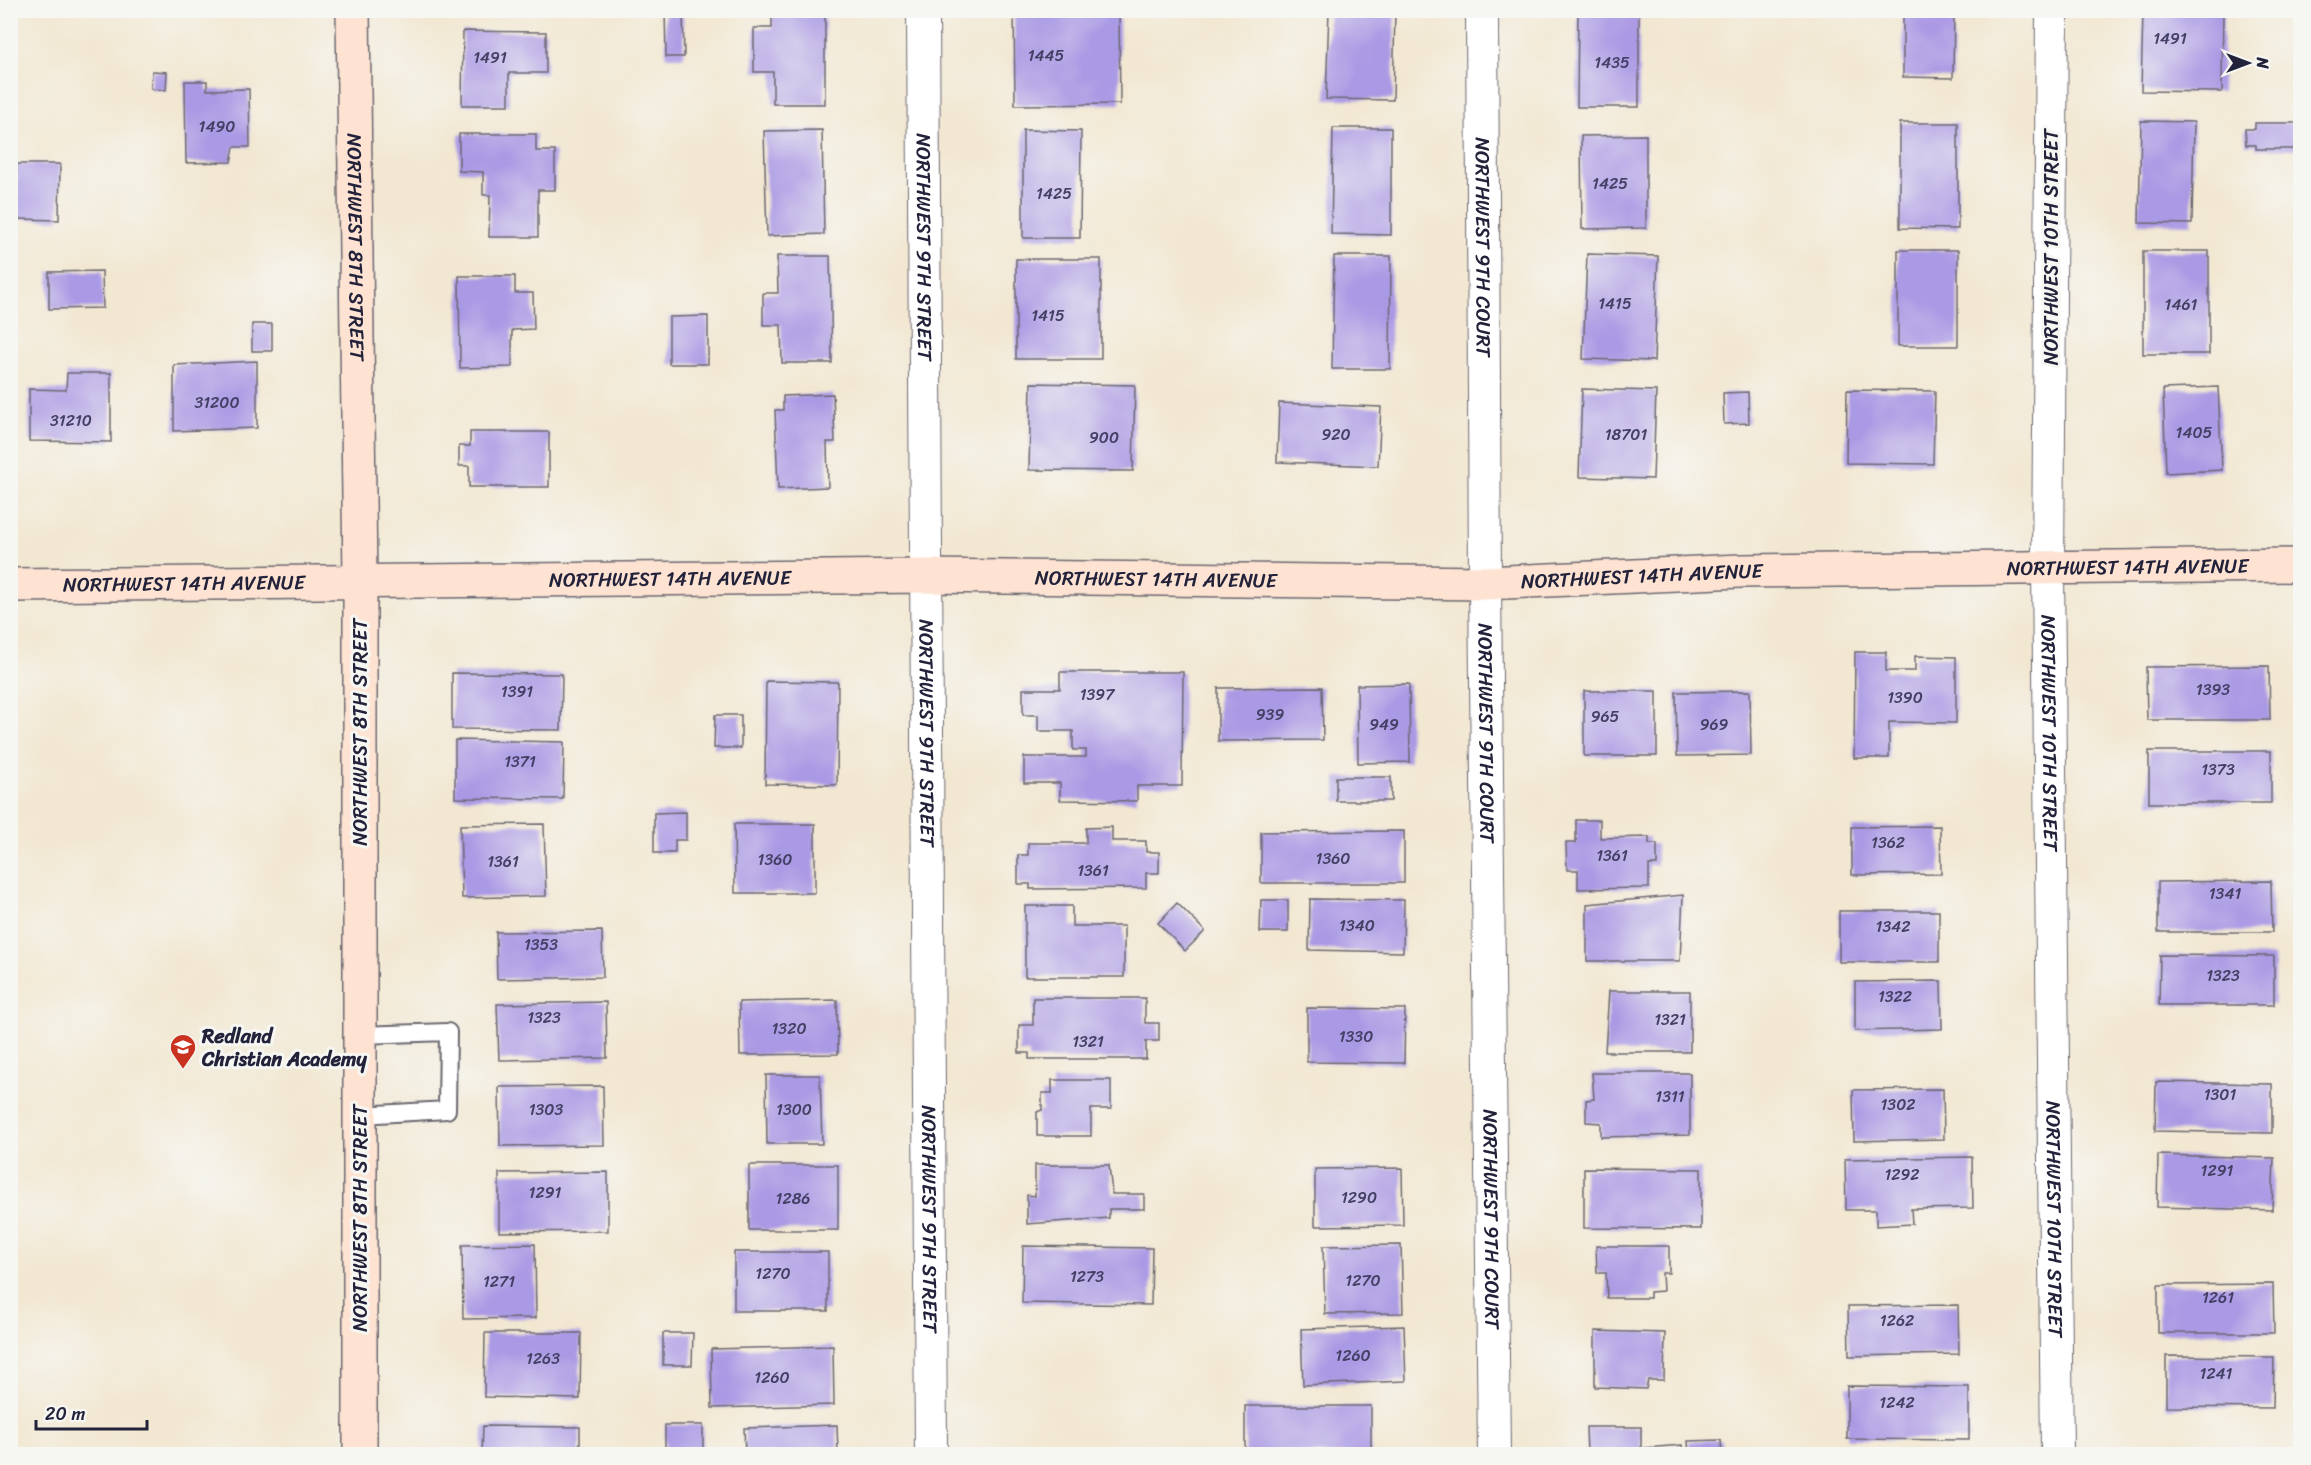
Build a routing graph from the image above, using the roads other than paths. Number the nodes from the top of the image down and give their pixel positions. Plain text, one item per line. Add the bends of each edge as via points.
1 (353, 10) edge
2 (923, 10) edge
3 (1482, 10) edge
4 (2052, 10) edge
5 (2301, 565) edge
6 (2048, 568) junction
7 (925, 576) junction
8 (360, 580) junction
9 (1485, 583) junction
10 (10, 585) edge
11 (360, 1035) junction
12 (360, 1115) junction
13 (360, 1455) edge
14 (931, 1455) edge
15 (1494, 1455) edge
16 (2057, 1455) edge

1 - 8 street, NORTHWEST 8TH STREET
2 - 7 street, NORTHWEST 9TH STREET
3 - 9 street, NORTHWEST 9TH COURT
4 - 6 street, NORTHWEST 10TH STREET
5 - 6 street, NORTHWEST 14TH AVENUE
6 - 9 street, NORTHWEST 14TH AVENUE via 1740,572
6 - 16 street, NORTHWEST 10TH STREET
7 - 8 street, NORTHWEST 14TH AVENUE
7 - 9 street, NORTHWEST 14TH AVENUE
7 - 14 street, NORTHWEST 9TH STREET
8 - 10 street, NORTHWEST 14TH AVENUE
8 - 11 street, NORTHWEST 8TH STREET
9 - 15 street, NORTHWEST 9TH COURT
11 - 12 street, NORTHWEST 8TH STREET
11 - 12 lane via 448,1032 447,1110
12 - 13 street, NORTHWEST 8TH STREET

